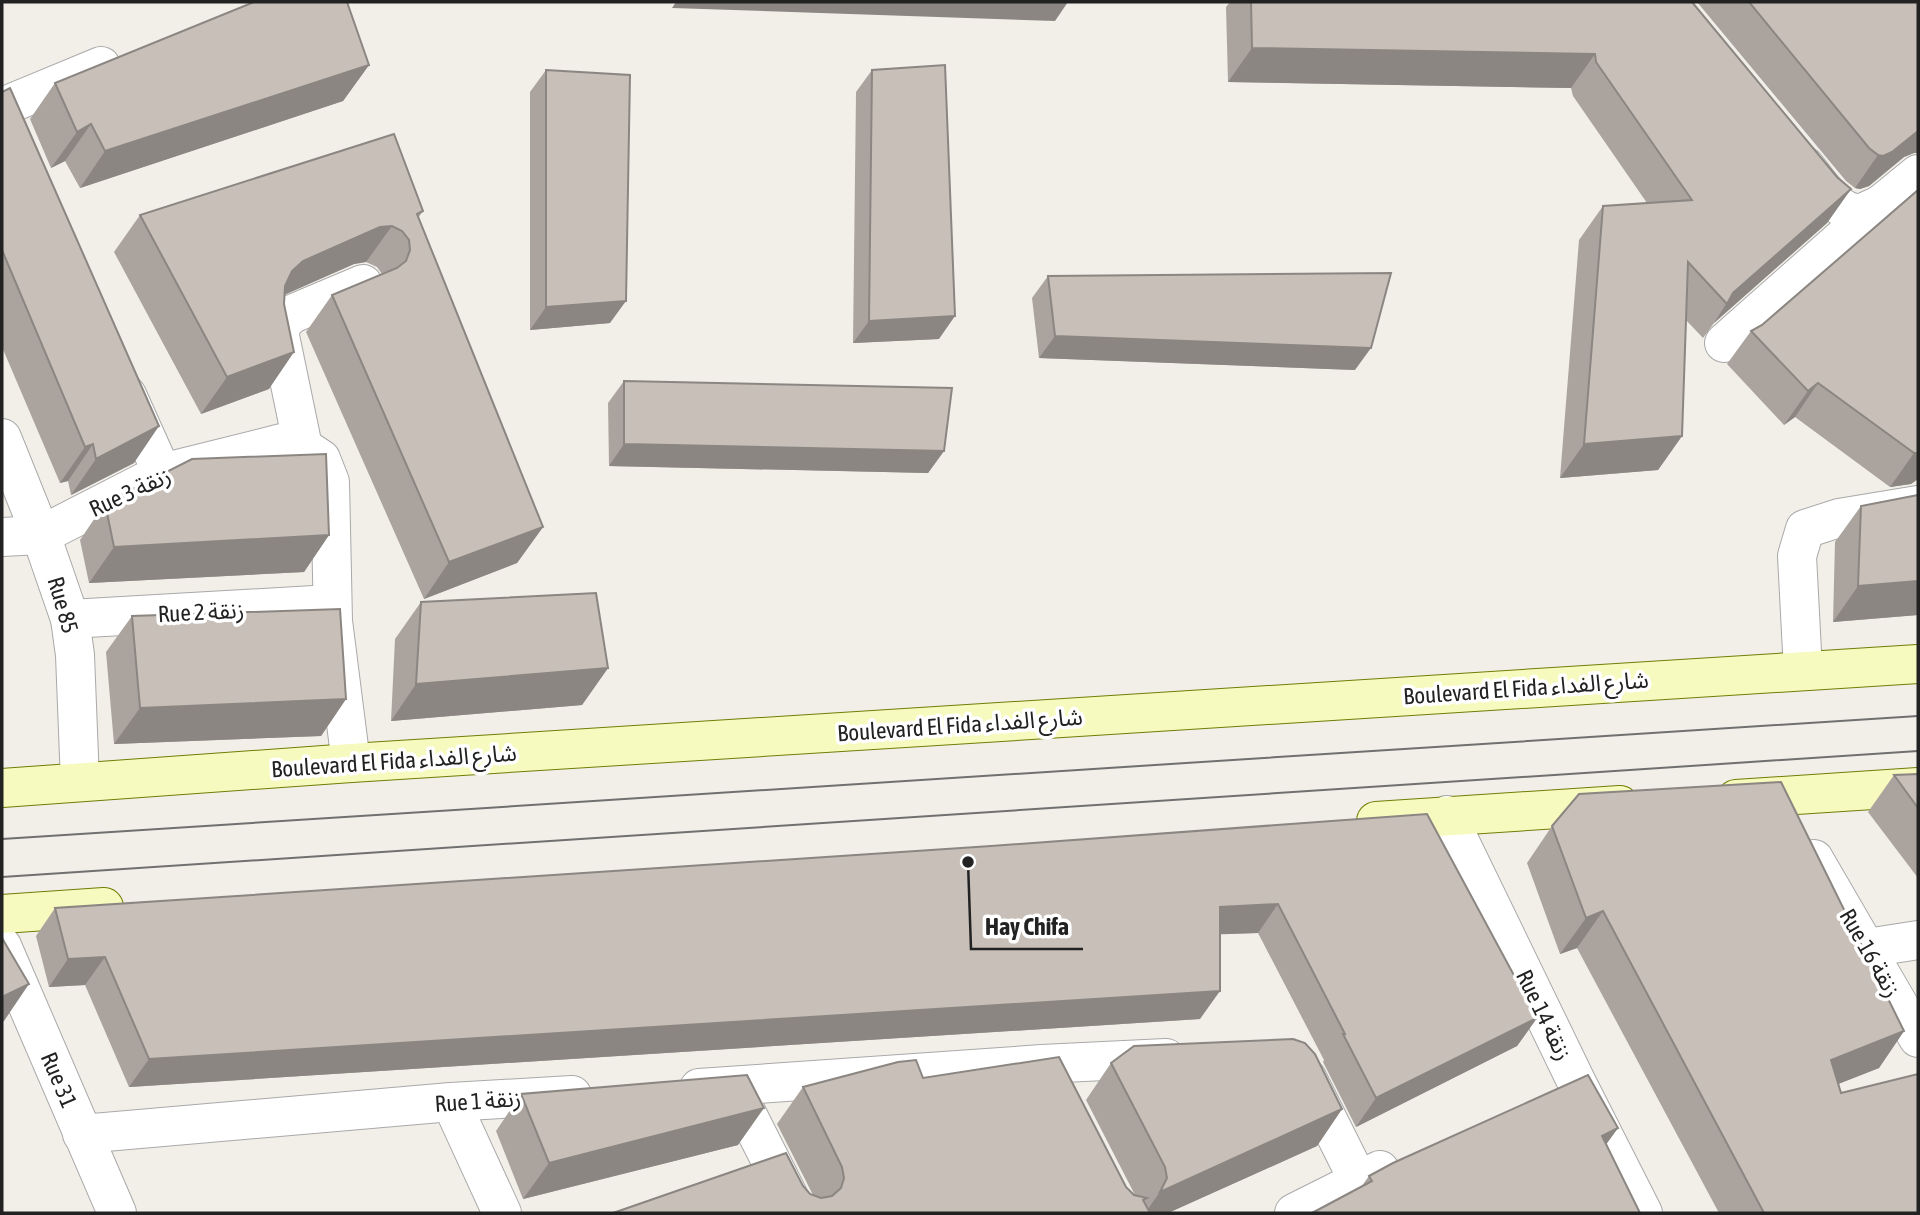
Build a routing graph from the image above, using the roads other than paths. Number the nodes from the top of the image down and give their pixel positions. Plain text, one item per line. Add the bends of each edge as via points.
1 (128, 54) edge
2 (5, 117) edge
3 (1779, 135) edge
4 (1918, 174) edge
5 (1880, 205) junction
6 (363, 284) edge
7 (1724, 343) edge
8 (112, 360) edge
9 (2, 438) edge
10 (303, 447) junction
11 (162, 473) junction
12 (1918, 505) edge
13 (41, 535) junction
14 (2, 537) edge
15 (332, 613) junction
16 (71, 627) junction
17 (1918, 664) edge
18 (1803, 671) junction
19 (351, 763) junction
20 (80, 782) junction
21 (1918, 787) edge
22 (2, 788) edge
23 (1777, 797) junction
24 (1695, 801) edge
25 (1654, 804) edge
26 (1447, 815) junction
27 (1338, 824) edge
28 (140, 905) edge
29 (2, 914) edge
30 (1918, 940) edge
31 (2, 946) edge
32 (1867, 948) junction
33 (1918, 1038) edge
34 (1278, 1055) edge
35 (1203, 1056) edge
36 (1576, 1081) junction
37 (733, 1086) junction
38 (666, 1090) edge
39 (612, 1093) edge
40 (1540, 1097) edge
41 (451, 1102) junction
42 (82, 1133) junction
43 (1406, 1158) edge
44 (1358, 1180) junction
45 (117, 1213) edge
46 (502, 1213) edge
47 (797, 1213) edge
48 (1295, 1213) edge
49 (1643, 1213) edge

1 - 2 street
3 - 5 street via 1846,210 1862,213
4 - 5 street
5 - 7 street
6 - 10 street via 292,314 281,324
8 - 11 street
9 - 13 street, Rue 85
10 - 11 street, Rue 3 زنقة via 282,443
10 - 15 street via 321,459 330,482
11 - 13 street, Rue 3 زنقة
12 - 18 street via 1805,528 1797,556
13 - 14 street
13 - 16 street, Rue 85
15 - 16 street, Rue 2 زنقة
15 - 19 street
16 - 20 street, Rue 85
17 - 18 main road, Boulevard El Fida شارع الفداء
18 - 19 main road, Boulevard El Fida شارع الفداء
19 - 20 main road, Boulevard El Fida شارع الفداء
20 - 22 main road, Boulevard El Fida شارع الفداء
21 - 23 main road
23 - 24 main road
23 - 32 street, Rue 16 زنقة
25 - 26 main road
26 - 27 main road
26 - 36 street, Rue 14 زنقة
28 - 29 main road
30 - 32 street
31 - 42 street, Rue 31
32 - 33 street, Rue 16 زنقة
34 - 44 street via 1298,1064 1308,1079
35 - 37 street via 1050,1080
36 - 40 street
36 - 49 street, Rue 14 زنقة
37 - 38 street
37 - 47 street
39 - 41 street, Rue 1 زنقة
41 - 42 street, Rue 1 زنقة
41 - 46 street
42 - 45 street, Rue 31
43 - 44 street
44 - 48 street

